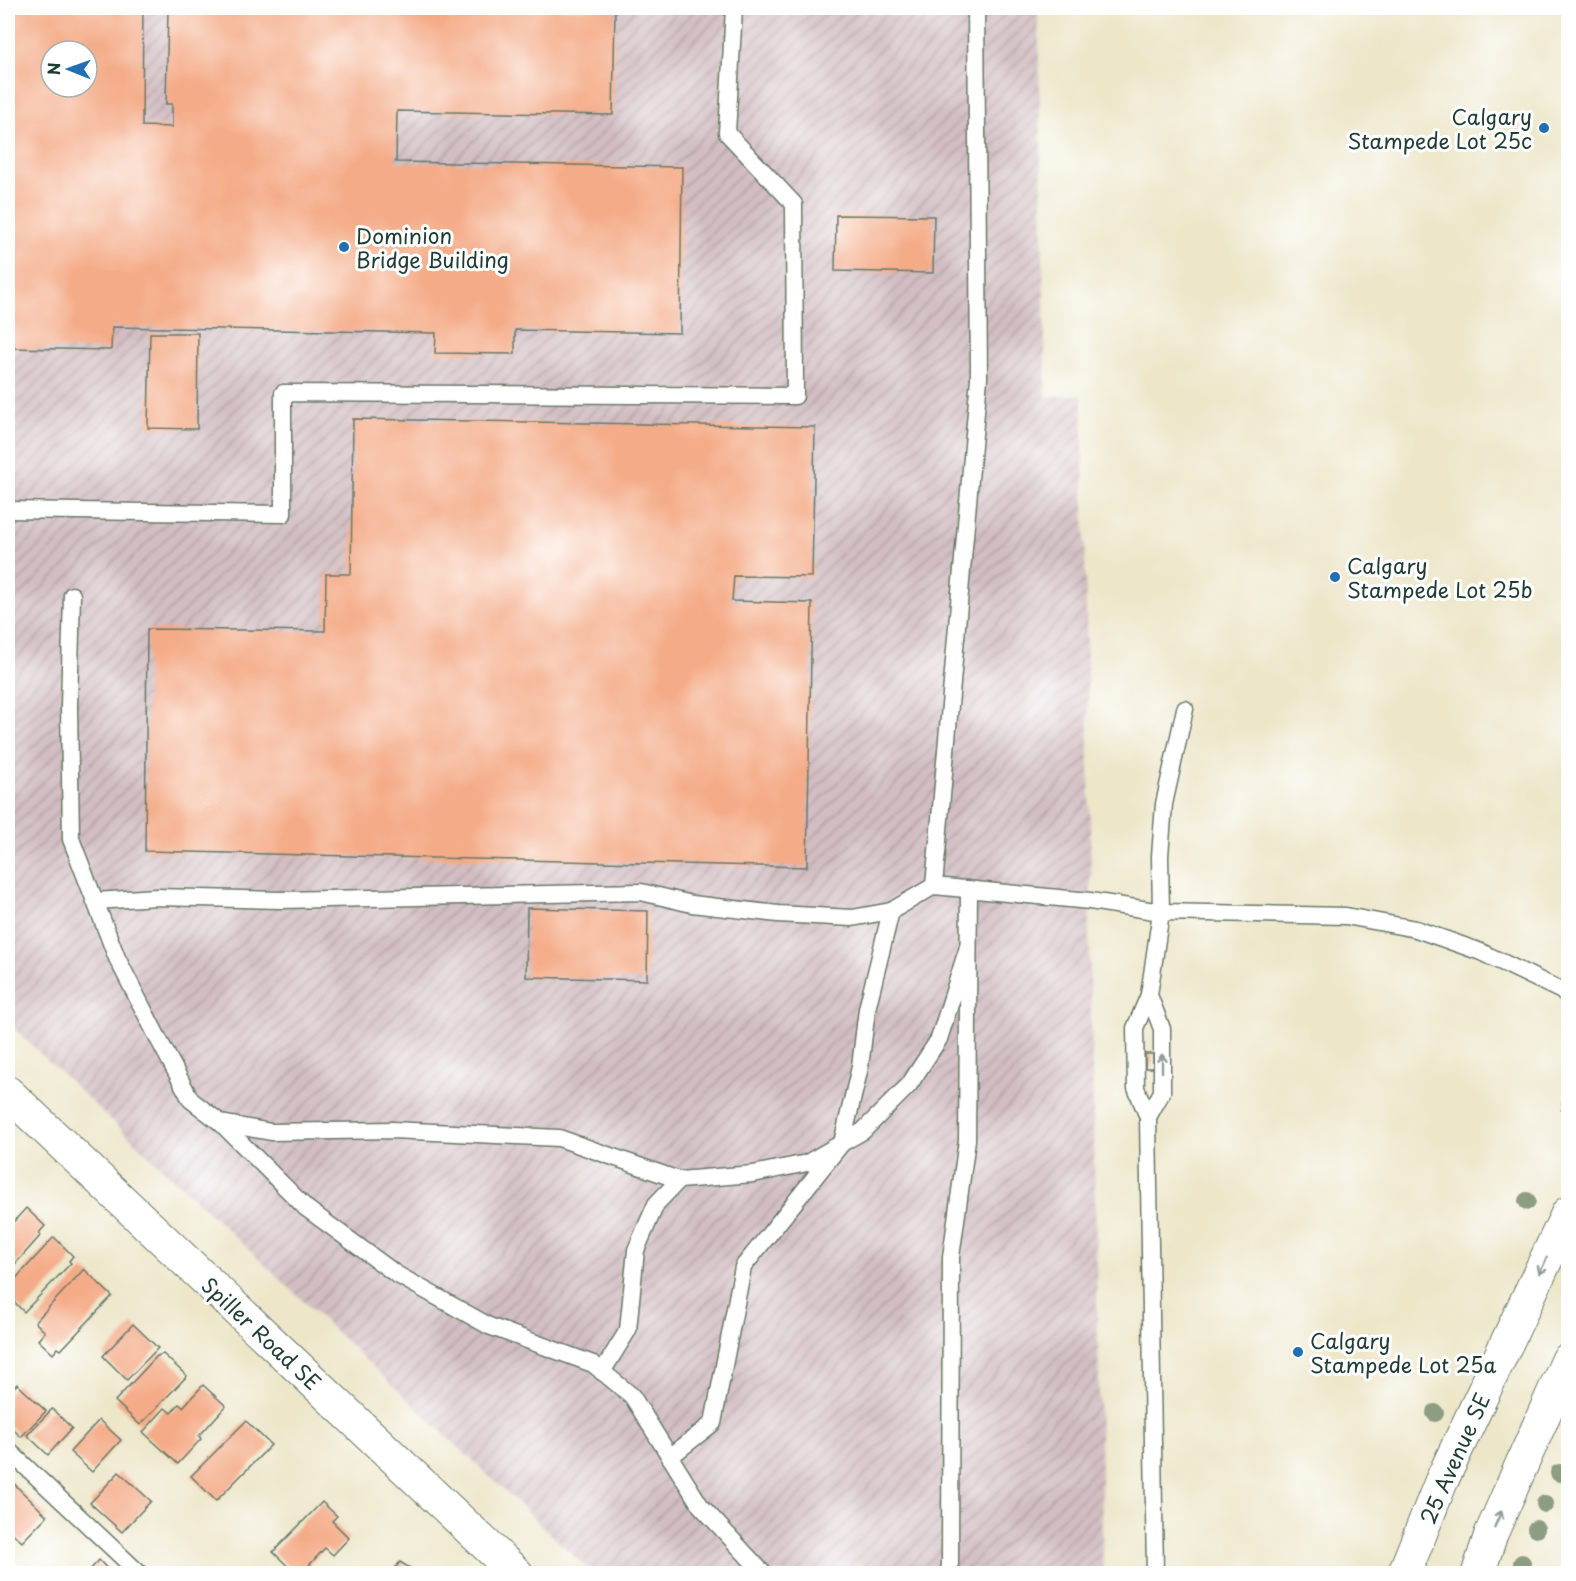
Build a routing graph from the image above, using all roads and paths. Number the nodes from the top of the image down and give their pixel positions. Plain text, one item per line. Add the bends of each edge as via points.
1 (734, 8) edge
2 (975, 8) edge
3 (8, 510) edge
4 (72, 595) dead end
5 (1185, 709) dead end
6 (934, 886) junction
7 (969, 890) junction
8 (96, 901) junction
9 (891, 911) junction
10 (1161, 912) junction
11 (968, 947) junction
12 (1569, 994) edge
13 (1149, 995) junction
14 (1569, 1092) edge
15 (8, 1093) edge
16 (1569, 1113) edge
17 (1148, 1118) junction
18 (221, 1123) junction
19 (842, 1143) junction
20 (679, 1180) junction
21 (1569, 1213) edge
22 (1569, 1360) edge
23 (602, 1372) junction
24 (8, 1450) edge
25 (670, 1457) junction
26 (140, 1574) edge
27 (517, 1574) edge
28 (764, 1574) edge
29 (949, 1574) edge
30 (1155, 1574) edge
31 (1404, 1574) edge
32 (1478, 1574) edge

1 - 3 lane via 727,133 795,204 795,396 283,393 283,514
2 - 6 lane via 979,378
4 - 8 lane via 71,839
5 - 10 lane via 1164,804
6 - 7 lane
6 - 9 lane
7 - 10 lane
7 - 11 lane
8 - 9 lane via 156,897 281,900 641,892 692,904 778,914 852,918
8 - 18 lane via 117,958 190,1100
9 - 19 lane via 867,1009 860,1067
10 - 12 lane via 1346,916 1416,929 1481,952
10 - 13 lane
11 - 19 lane via 939,1039 909,1085 863,1131
11 - 29 lane via 967,1140 951,1257
13 - 17 lane via 1135,1028 1136,1088
17 -> 13 lane via 1162,1092 1162,1029
14 - 16 path via 1561,1108
15 - 27 street, Spiller Road SE
17 - 30 lane
18 - 20 lane via 272,1132 392,1130 559,1138
18 - 23 lane via 306,1208 396,1274 489,1326 593,1364
19 - 20 lane via 807,1163 753,1174
19 - 25 lane via 743,1268 712,1422
20 - 23 lane via 656,1204 636,1250 628,1330
21 -> 31 street, 25 Avenue SE via 1441,1482
32 -> 22 street via 1491,1534
23 - 25 lane via 632,1396
24 - 26 lane
25 - 28 lane via 700,1505

